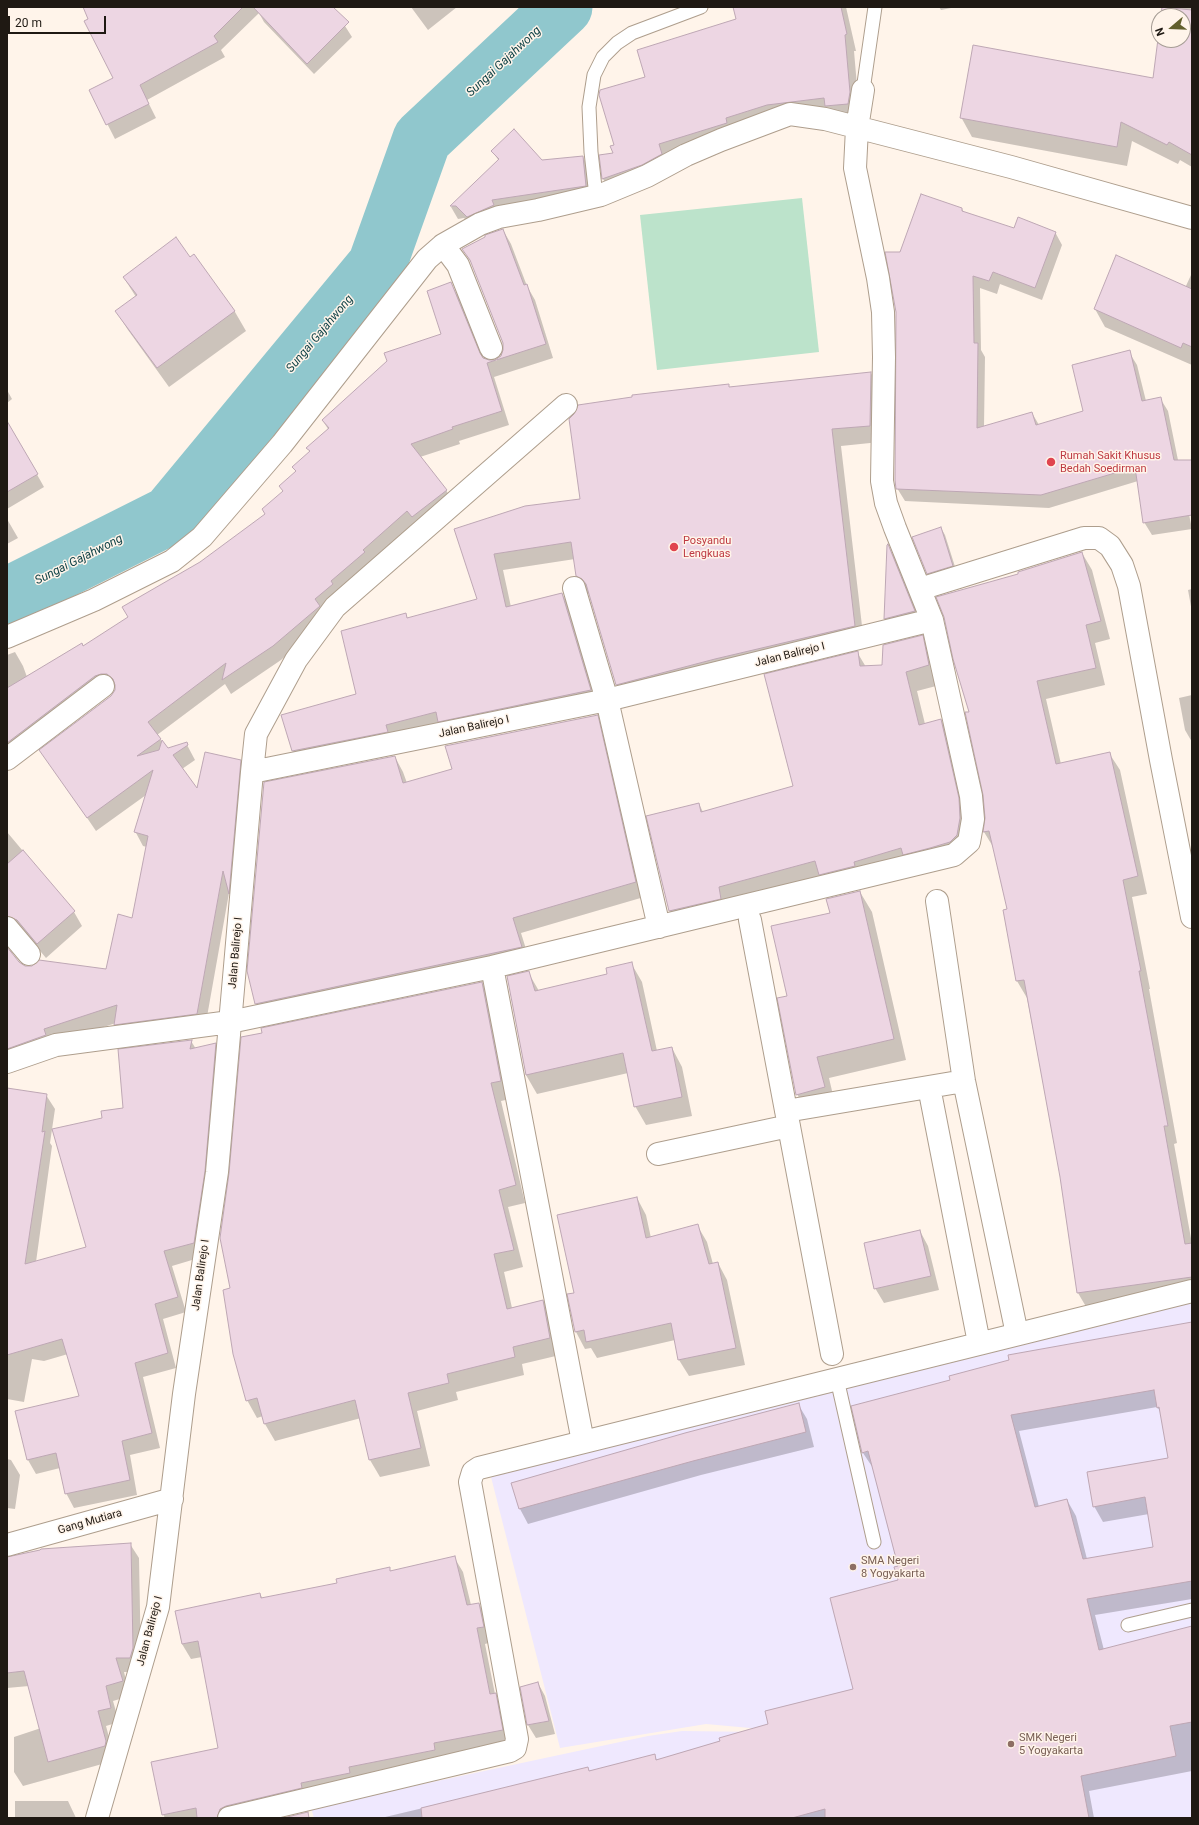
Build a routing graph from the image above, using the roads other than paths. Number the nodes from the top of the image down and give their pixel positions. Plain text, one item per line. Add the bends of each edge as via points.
1 (700, 7) edge
2 (876, 7) edge
3 (863, 90) joint
4 (857, 128) junction
5 (596, 196) junction
6 (1192, 218) edge
7 (443, 245) junction
8 (491, 348) dead end
9 (566, 405) dead end
10 (574, 588) dead end
11 (920, 589) junction
12 (932, 620) junction
13 (7, 637) edge
14 (103, 686) dead end
15 (607, 700) junction
16 (7, 759) edge
17 (252, 772) junction
18 (938, 901) dead end
19 (1192, 917) edge
20 (750, 920) dead end
21 (659, 927) junction
22 (7, 928) edge
23 (29, 954) dead end
24 (492, 967) junction
25 (230, 1022) junction
26 (7, 1062) edge
27 (964, 1081) junction
28 (929, 1086) junction
29 (788, 1118) junction
30 (658, 1154) dead end
31 (1192, 1291) edge
32 (1017, 1334) junction
33 (980, 1343) junction
34 (832, 1354) dead end
35 (837, 1379) junction
36 (583, 1442) junction
37 (172, 1498) junction
38 (874, 1542) dead end
39 (7, 1545) edge
40 (1192, 1610) edge
41 (1128, 1625) dead end
42 (97, 1818) edge
43 (229, 1818) edge

1 - 5 lane via 632,33 603,57 594,75 589,107
2 - 3 lane
3 - 4 street
4 - 5 street via 825,119 790,114 736,133 647,176
4 - 6 street via 1011,167
4 - 11 street via 855,168 883,312 882,480 886,503
5 - 7 street via 499,217 480,224
7 - 8 street via 458,265
7 - 13 street via 427,259 282,444 202,537 172,561 94,600
9 - 17 street via 335,608 296,660 256,734
10 - 15 street
11 - 12 street
11 - 19 street via 1084,538 1099,538 1110,546 1122,566 1129,586
12 - 15 street, Jalan Balirejo I
12 - 21 street via 971,796 973,819 969,842 954,855
14 - 16 street
15 - 17 street, Jalan Balirejo I
15 - 21 street
17 - 25 street, Jalan Balirejo I
18 - 27 street
20 - 29 street
21 - 24 street
22 - 23 street
24 - 25 street
24 - 36 street
25 - 26 street via 56,1045
25 - 37 street, Jalan Balirejo I via 217,1172 184,1394
27 - 28 street
27 - 32 street
28 - 29 street
28 - 33 street
29 - 30 street
29 - 34 street
31 - 32 street
32 - 33 street
33 - 35 street
35 - 36 street
35 - 38 lane
36 - 43 street via 478,1468 470,1477 517,1739 515,1748
37 - 39 street, Gang Mutiara
37 - 42 street, Jalan Balirejo I via 158,1607
40 - 41 lane

